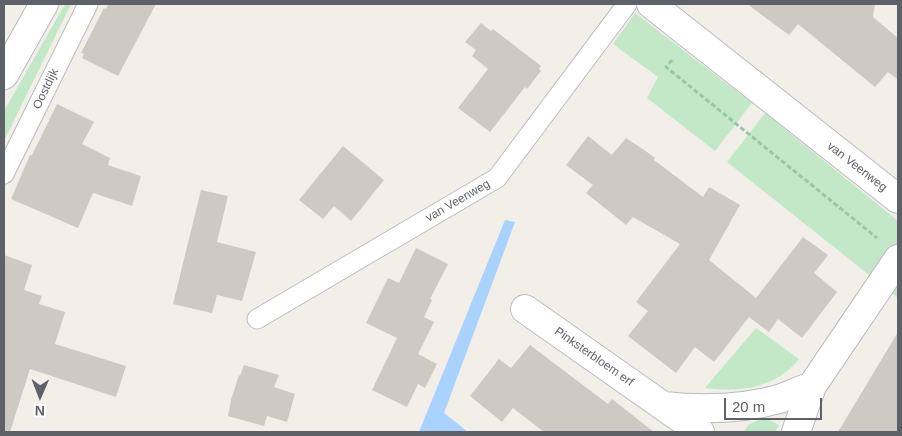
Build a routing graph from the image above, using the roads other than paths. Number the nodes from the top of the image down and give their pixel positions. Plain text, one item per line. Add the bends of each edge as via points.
1 (44, 4) edge
2 (88, 4) edge
3 (627, 4) edge
4 (651, 4) edge
5 (4, 75) edge
6 (4, 174) edge
7 (898, 199) edge
8 (891, 250) edge
9 (525, 308) dead end
10 (257, 319) dead end
11 (812, 386) junction
12 (664, 406) junction
13 (700, 432) edge
14 (796, 432) edge

1 - 5 street
2 - 6 lane, Oostdijk
3 - 10 lane, van Veenweg via 497,178
4 - 7 street, van Veenweg
8 - 11 street
9 - 12 street, Pinksterbloem erf
11 - 12 street, Pinksterbloem erf via 778,399 742,405 695,409
11 - 14 street
12 - 13 street, Pinksterbloem erf

